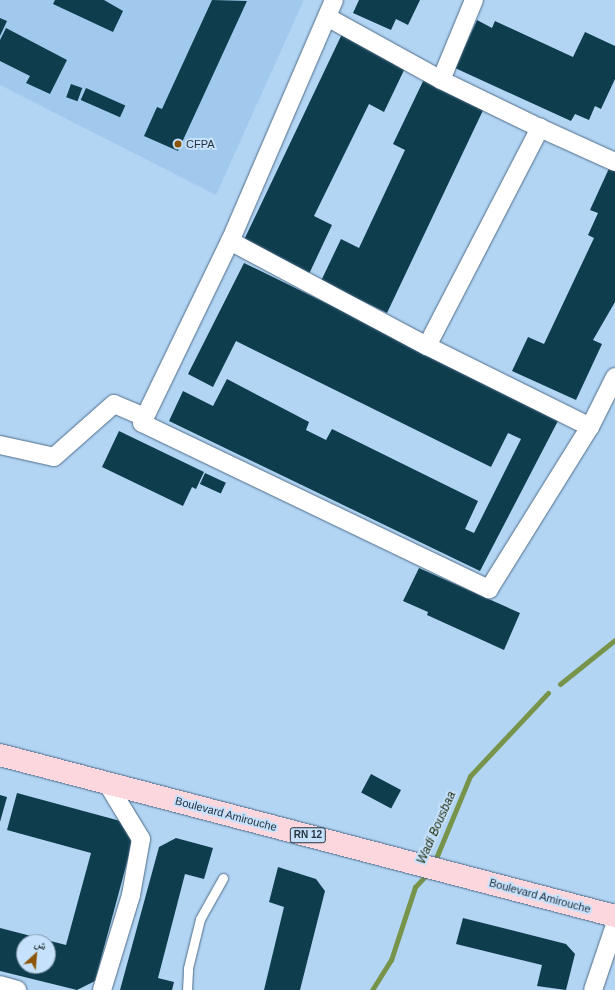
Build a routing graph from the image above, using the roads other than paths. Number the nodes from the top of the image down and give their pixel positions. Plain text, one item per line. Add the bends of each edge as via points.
1 (334, 0) edge
2 (474, 0) edge
3 (327, 17) junction
4 (441, 80) junction
5 (540, 128) junction
6 (615, 162) edge
7 (230, 240) junction
8 (427, 346) junction
9 (615, 377) edge
10 (144, 417) junction
11 (590, 427) junction
12 (0, 445) edge
13 (0, 756) edge
14 (107, 783) junction
15 (223, 878) dead end
16 (615, 916) edge
17 (615, 925) edge
18 (0, 985) edge
19 (17, 990) edge
20 (102, 990) edge
21 (187, 990) edge
22 (593, 990) edge

1 - 3 street
2 - 4 street
3 - 4 street
3 - 7 street
4 - 5 street
5 - 6 street
5 - 8 street
7 - 8 street
7 - 10 street
8 - 11 street
9 - 11 street
10 - 11 street via 142,422 489,589
10 - 12 street via 114,404 54,457
13 - 14 main road, Boulevard Amirouche / RN 12
14 - 16 main road, Boulevard Amirouche / RN 12
14 - 20 street via 141,839 131,895
15 - 21 lane via 200,919 188,968
17 - 22 street
18 - 19 street

